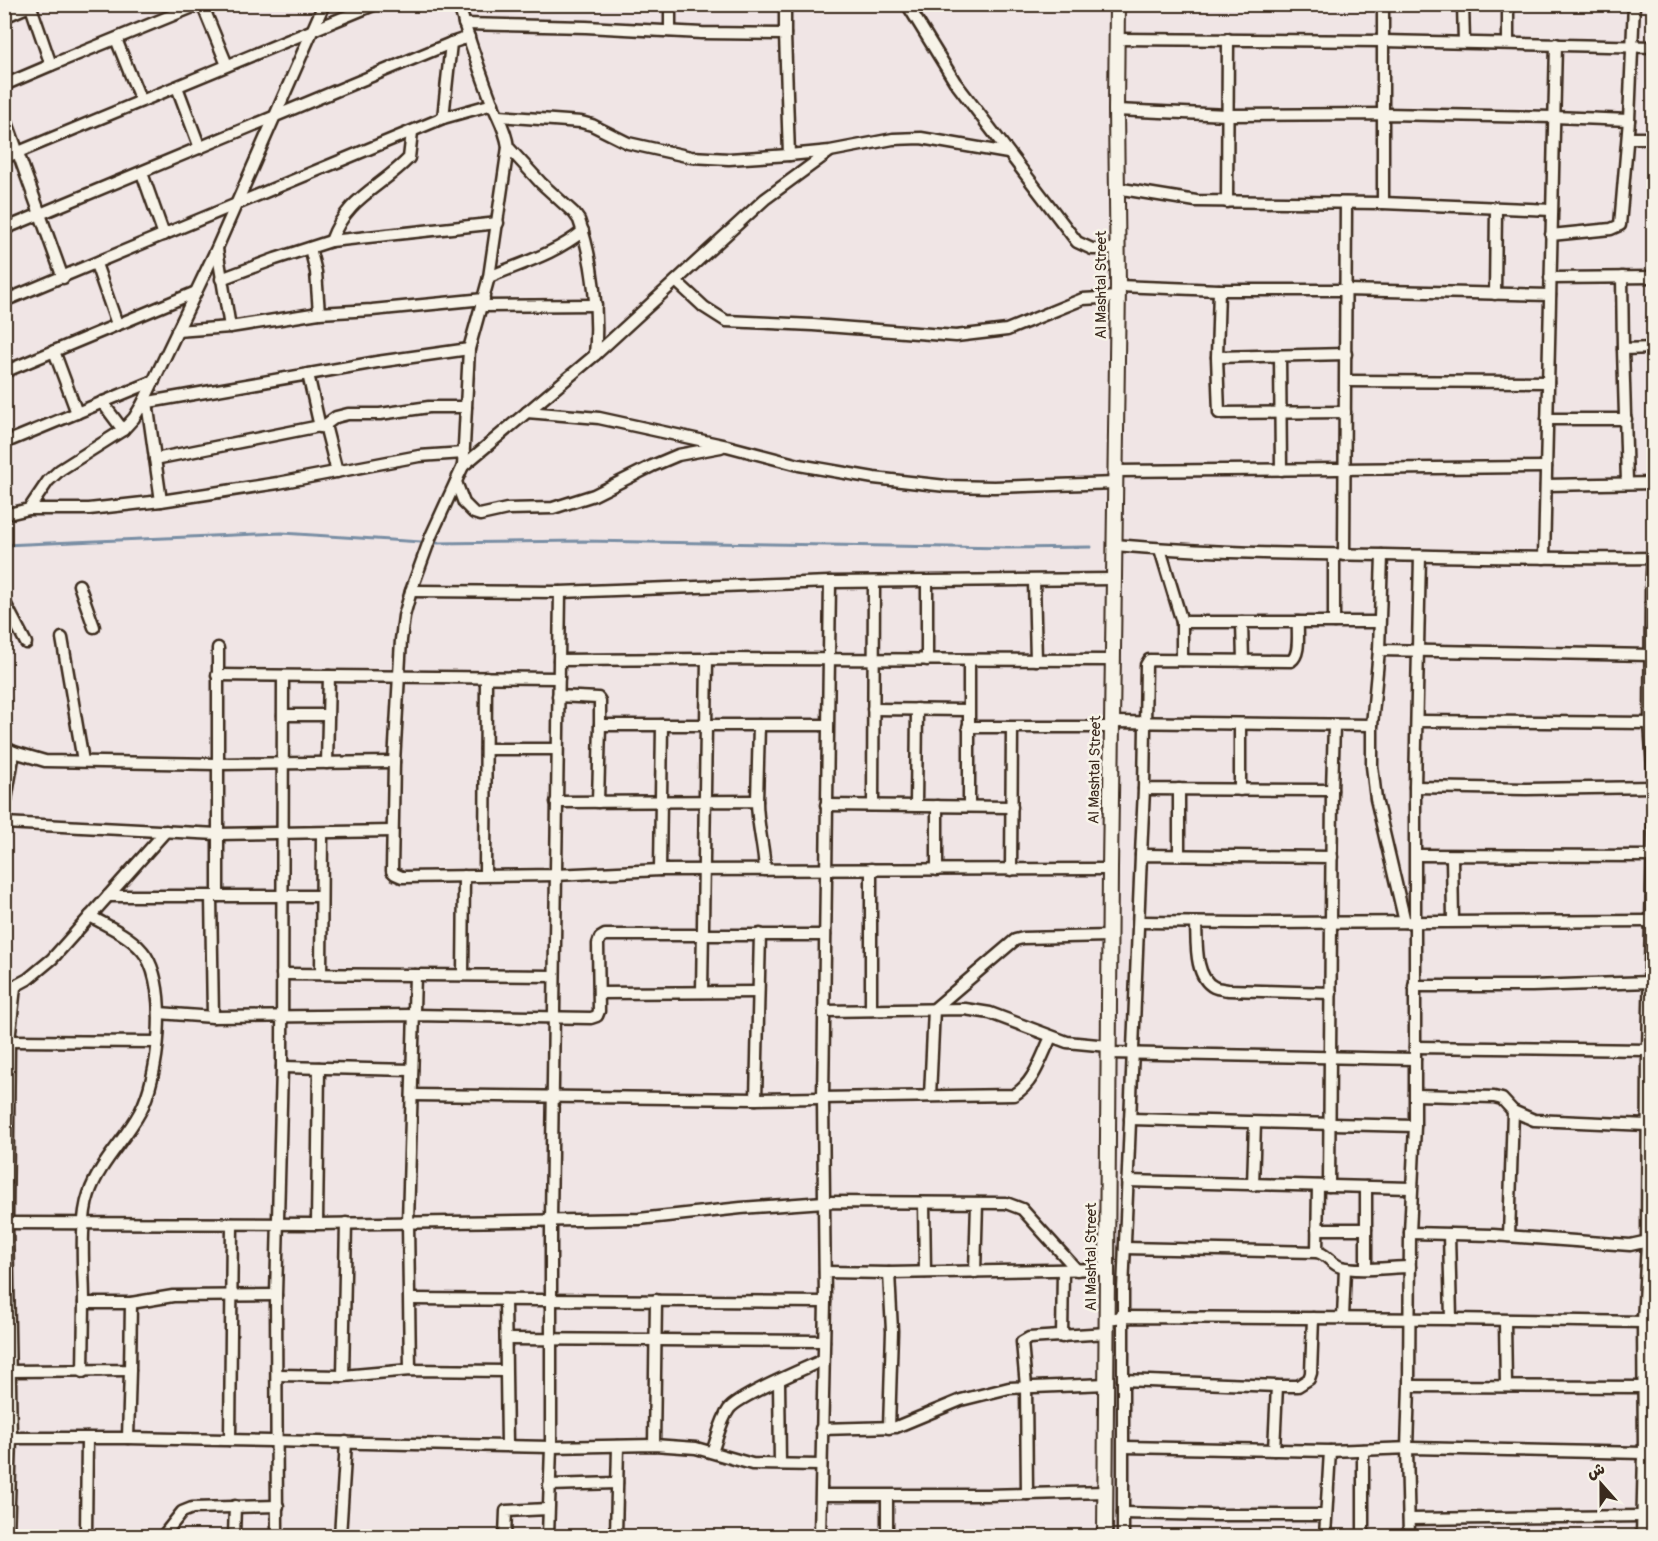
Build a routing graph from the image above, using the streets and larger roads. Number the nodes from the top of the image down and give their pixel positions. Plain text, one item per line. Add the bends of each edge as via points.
1 (168, 4) edge
2 (201, 4) edge
3 (324, 4) edge
4 (376, 4) edge
5 (459, 4) edge
6 (670, 4) edge
7 (785, 4) edge
8 (908, 4) edge
9 (1117, 4) edge
10 (1383, 4) edge
11 (1463, 4) edge
12 (1508, 4) edge
13 (1634, 4) edge
14 (31, 5) edge
15 (172, 16) junction
16 (4, 17) edge
17 (464, 24) junction
18 (313, 30) junction
19 (670, 31) junction
20 (785, 34) junction
21 (469, 37) junction
22 (116, 39) junction
23 (1117, 39) junction
24 (1228, 39) junction
25 (1383, 41) junction
26 (1464, 42) junction
27 (451, 43) junction
28 (1508, 43) junction
29 (1556, 44) junction
30 (1632, 46) junction
31 (1653, 47) edge
32 (51, 65) junction
33 (227, 66) junction
34 (4, 85) edge
35 (177, 87) junction
36 (141, 101) junction
37 (493, 104) junction
38 (1116, 110) junction
39 (4, 114) edge
40 (1384, 114) junction
41 (1228, 115) junction
42 (498, 116) junction
43 (275, 117) junction
44 (1554, 117) junction
45 (443, 118) junction
46 (1629, 120) junction
47 (412, 132) junction
48 (1628, 138) junction
49 (1653, 138) edge
50 (508, 147) junction
51 (200, 148) junction
52 (830, 152) junction
53 (18, 153) junction
54 (1008, 153) junction
55 (789, 155) junction
56 (4, 158) edge
57 (142, 173) junction
58 (1116, 188) junction
59 (1227, 202) junction
60 (1346, 203) junction
61 (1383, 203) junction
62 (236, 206) junction
63 (1496, 208) junction
64 (1552, 210) junction
65 (40, 214) junction
66 (498, 223) junction
67 (4, 229) edge
68 (583, 231) junction
69 (164, 235) junction
70 (1551, 235) junction
71 (331, 241) junction
72 (217, 248) junction
73 (310, 248) junction
74 (1117, 249) junction
75 (96, 264) junction
76 (1653, 276) edge
77 (489, 277) junction
78 (1622, 277) junction
79 (63, 278) junction
80 (1550, 278) junction
81 (221, 279) junction
82 (676, 281) junction
83 (1345, 290) junction
84 (1118, 291) junction
85 (1219, 291) junction
86 (196, 292) junction
87 (1495, 294) junction
88 (1550, 296) junction
89 (4, 301) edge
90 (483, 302) junction
91 (596, 305) junction
92 (319, 313) junction
93 (117, 324) junction
94 (230, 327) junction
95 (177, 331) junction
96 (1653, 348) edge
97 (469, 349) junction
98 (1623, 349) junction
99 (54, 351) junction
100 (1346, 354) junction
101 (595, 355) junction
102 (1280, 356) junction
103 (1217, 357) junction
104 (4, 372) edge
105 (308, 374) junction
106 (154, 381) junction
107 (1346, 381) junction
108 (1548, 382) junction
109 (102, 402) junction
110 (145, 402) junction
111 (466, 407) junction
112 (527, 412) junction
113 (1345, 412) junction
114 (77, 413) junction
115 (1281, 413) junction
116 (1547, 419) junction
117 (1626, 419) junction
118 (323, 426) junction
119 (123, 430) junction
120 (4, 443) edge
121 (727, 446) junction
122 (464, 453) junction
123 (155, 459) junction
124 (463, 466) junction
125 (1546, 467) junction
126 (1281, 470) junction
127 (1345, 470) junction
128 (338, 472) junction
129 (1116, 477) junction
130 (456, 482) junction
131 (1627, 482) junction
132 (1653, 483) edge
133 (1546, 485) junction
134 (161, 501) junction
135 (29, 509) junction
136 (4, 515) edge
137 (1115, 545) junction
138 (1160, 549) junction
139 (1339, 555) junction
140 (1382, 555) junction
141 (1420, 556) junction
142 (1544, 558) junction
143 (1653, 558) edge
144 (1114, 579) junction
145 (1034, 581) junction
146 (830, 582) junction
147 (874, 582) junction
148 (927, 582) junction
149 (79, 585) dead end
150 (411, 591) junction
151 (560, 592) junction
152 (4, 601) edge
153 (1182, 621) junction
154 (1242, 622) junction
155 (1298, 622) junction
156 (1334, 622) junction
157 (1379, 622) junction
158 (94, 627) dead end
159 (1652, 633) edge
160 (62, 638) dead end
161 (26, 643) dead end
162 (218, 648) dead end
163 (1379, 650) junction
164 (1418, 650) junction
165 (1650, 655) junction
166 (707, 659) junction
167 (559, 660) junction
168 (828, 660) junction
169 (873, 660) junction
170 (927, 660) junction
171 (969, 660) junction
172 (1036, 660) junction
173 (1114, 660) junction
174 (1182, 660) junction
175 (1243, 661) junction
176 (217, 675) junction
177 (283, 676) junction
178 (328, 676) junction
179 (398, 676) junction
180 (486, 677) junction
181 (559, 678) junction
182 (558, 696) junction
183 (1652, 697) edge
184 (873, 709) junction
185 (917, 709) junction
186 (968, 710) junction
187 (328, 715) junction
188 (283, 716) junction
189 (1417, 721) junction
190 (1145, 723) junction
191 (1650, 723) junction
192 (706, 724) junction
193 (600, 725) junction
194 (663, 725) junction
195 (759, 725) junction
196 (827, 725) junction
197 (1112, 725) junction
198 (1240, 725) junction
199 (1372, 725) junction
200 (1334, 726) junction
201 (968, 727) junction
202 (1012, 728) junction
203 (9, 749) edge
204 (486, 749) junction
205 (557, 749) junction
206 (82, 761) junction
207 (1653, 761) edge
208 (394, 762) junction
209 (327, 763) junction
210 (217, 764) junction
211 (283, 764) junction
212 (1415, 787) junction
213 (1653, 788) edge
214 (1144, 789) junction
215 (1179, 789) junction
216 (1240, 790) junction
217 (1332, 790) junction
218 (704, 800) junction
219 (662, 801) junction
220 (757, 801) junction
221 (556, 802) junction
222 (598, 802) junction
223 (826, 805) junction
224 (873, 805) junction
225 (916, 806) junction
226 (937, 806) junction
227 (969, 806) junction
228 (1012, 807) junction
229 (4, 812) edge
230 (4, 823) edge
231 (1653, 826) edge
232 (166, 831) junction
233 (392, 831) junction
234 (322, 833) junction
235 (217, 834) junction
236 (283, 834) junction
237 (1141, 855) junction
238 (1179, 855) junction
239 (1416, 855) junction
240 (1452, 856) junction
241 (1652, 856) junction
242 (1332, 857) junction
243 (825, 869) junction
244 (871, 869) junction
245 (1110, 869) junction
246 (660, 870) junction
247 (702, 870) junction
248 (765, 870) junction
249 (937, 870) junction
250 (1011, 870) junction
251 (485, 875) junction
252 (555, 875) junction
253 (464, 876) junction
254 (1652, 891) edge
255 (108, 896) junction
256 (215, 896) junction
257 (283, 896) junction
258 (321, 896) junction
259 (90, 916) junction
260 (1453, 921) junction
261 (1651, 921) junction
262 (1139, 922) junction
263 (1196, 922) junction
264 (1411, 922) junction
265 (1331, 923) junction
266 (702, 934) junction
267 (760, 934) junction
268 (825, 935) junction
269 (1109, 936) junction
270 (1652, 960) edge
271 (282, 974) junction
272 (321, 974) junction
273 (415, 975) junction
274 (463, 975) junction
275 (554, 976) junction
276 (1650, 982) junction
277 (1414, 986) junction
278 (15, 987) junction
279 (4, 992) edge
280 (702, 992) junction
281 (758, 992) junction
282 (599, 993) junction
283 (1331, 993) junction
284 (934, 1009) junction
285 (871, 1010) junction
286 (825, 1011) junction
287 (159, 1013) junction
288 (281, 1016) junction
289 (414, 1016) junction
290 (213, 1017) junction
291 (553, 1018) junction
292 (1651, 1024) edge
293 (1051, 1037) junction
294 (9, 1041) junction
295 (156, 1042) junction
296 (1415, 1047) junction
297 (1108, 1050) junction
298 (1647, 1050) junction
299 (1134, 1053) junction
300 (1331, 1057) junction
301 (1415, 1059) junction
302 (282, 1067) junction
303 (319, 1068) junction
304 (412, 1070) junction
305 (412, 1095) junction
306 (1415, 1095) junction
307 (930, 1096) junction
308 (552, 1097) junction
309 (823, 1098) junction
310 (1650, 1098) edge
311 (756, 1099) junction
312 (1513, 1112) junction
313 (1130, 1119) junction
314 (1255, 1123) junction
315 (1331, 1125) junction
316 (1647, 1125) junction
317 (1415, 1126) junction
318 (1127, 1181) junction
319 (1253, 1185) junction
320 (1323, 1186) junction
321 (1366, 1188) junction
322 (1411, 1188) junction
323 (824, 1202) junction
324 (924, 1203) junction
325 (977, 1203) junction
326 (550, 1220) junction
327 (85, 1222) junction
328 (408, 1222) junction
329 (7, 1223) junction
330 (277, 1223) junction
331 (346, 1223) junction
332 (232, 1224) junction
333 (317, 1224) junction
334 (1317, 1229) junction
335 (1366, 1229) junction
336 (1410, 1233) junction
337 (1449, 1234) junction
338 (1509, 1236) junction
339 (1650, 1241) edge
340 (1125, 1248) junction
341 (1317, 1252) junction
342 (1410, 1267) junction
343 (1345, 1268) junction
344 (1365, 1268) junction
345 (1106, 1269) junction
346 (1063, 1270) junction
347 (1077, 1270) junction
348 (825, 1272) junction
349 (925, 1272) junction
350 (975, 1272) junction
351 (889, 1273) junction
352 (1650, 1278) edge
353 (231, 1295) junction
354 (276, 1295) junction
355 (410, 1299) junction
356 (550, 1299) junction
357 (505, 1300) junction
358 (656, 1300) junction
359 (825, 1302) junction
360 (84, 1303) junction
361 (131, 1303) junction
362 (1123, 1317) junction
363 (1313, 1318) junction
364 (1343, 1318) junction
365 (1451, 1318) junction
366 (1410, 1319) junction
367 (1505, 1321) junction
368 (1643, 1322) junction
369 (1107, 1326) junction
370 (1062, 1337) junction
371 (506, 1339) junction
372 (550, 1339) junction
373 (656, 1339) junction
374 (824, 1341) junction
375 (1648, 1355) edge
376 (823, 1360) junction
377 (130, 1370) junction
378 (10, 1371) junction
379 (410, 1371) junction
380 (505, 1371) junction
381 (83, 1372) junction
382 (276, 1375) junction
383 (343, 1376) junction
384 (1123, 1380) junction
385 (779, 1381) junction
386 (1107, 1384) junction
387 (1506, 1385) junction
388 (1026, 1386) junction
389 (1277, 1386) junction
390 (1409, 1386) junction
391 (1643, 1387) junction
392 (1648, 1420) edge
393 (888, 1428) junction
394 (821, 1429) junction
395 (11, 1438) junction
396 (87, 1438) junction
397 (128, 1438) junction
398 (230, 1440) junction
399 (276, 1441) junction
400 (346, 1442) junction
401 (507, 1445) junction
402 (654, 1445) junction
403 (618, 1446) junction
404 (551, 1447) junction
405 (1124, 1447) junction
406 (1407, 1448) junction
407 (1363, 1449) junction
408 (1274, 1450) junction
409 (1330, 1451) junction
410 (712, 1452) junction
411 (1644, 1453) junction
412 (780, 1464) junction
413 (821, 1465) junction
414 (617, 1484) junction
415 (1648, 1484) edge
416 (549, 1485) junction
417 (1105, 1492) junction
418 (1027, 1494) junction
419 (822, 1495) junction
420 (887, 1496) junction
421 (235, 1506) junction
422 (278, 1506) junction
423 (548, 1509) junction
424 (1123, 1513) junction
425 (1326, 1515) junction
426 (1642, 1516) junction
427 (1409, 1519) junction
428 (8, 1536) edge
429 (86, 1536) edge
430 (163, 1536) edge
431 (234, 1536) edge
432 (277, 1536) edge
433 (340, 1536) edge
434 (505, 1536) edge
435 (548, 1536) edge
436 (616, 1536) edge
437 (819, 1536) edge
438 (886, 1536) edge
439 (1105, 1536) edge
440 (1123, 1536) edge
441 (1325, 1536) edge
442 (1363, 1536) edge
443 (1409, 1536) edge
444 (1642, 1536) edge

1 - 15 street
2 - 15 street
2 - 33 street
3 - 18 street
4 - 18 street
5 - 17 street
6 - 19 street
7 - 20 street
8 - 54 street via 955,82
9 - 23 street, Al Mashtal Street
10 - 25 street
11 - 26 street
12 - 28 street
13 - 30 street
14 - 16 street
14 - 32 street
15 - 22 street
17 - 19 street
17 - 21 street
18 - 33 street
18 - 43 street
19 - 20 street
20 - 55 street
21 - 27 street
21 - 37 street
22 - 32 street
22 - 36 street
23 - 24 street
23 - 38 street, Al Mashtal Street
24 - 25 street
24 - 41 street
25 - 26 street
25 - 40 street
26 - 28 street
27 - 43 street
27 - 45 street
28 - 29 street
29 - 30 street
29 - 44 street
30 - 31 street
30 - 46 street
32 - 34 street
33 - 35 street
35 - 36 street
35 - 51 street
36 - 53 street
37 - 42 street
37 - 45 street
38 - 41 street
38 - 58 street, Al Mashtal Street
39 - 53 street
40 - 41 street
40 - 44 street
40 - 61 street
41 - 59 street
42 - 50 street
42 - 55 street via 581,122 628,143 691,156 729,159
43 - 51 street
43 - 62 street
44 - 46 street
44 - 64 street
45 - 47 street
46 - 48 street
47 - 62 street
47 - 71 street via 409,158 354,203 337,224
48 - 49 street
48 - 70 street via 1620,225
50 - 66 street
50 - 68 street via 574,213
51 - 57 street
52 - 54 street via 893,139 921,138
52 - 55 street
52 - 82 street via 765,200
53 - 56 street
53 - 65 street
54 - 74 street via 1077,242 1092,249
57 - 65 street
57 - 69 street
58 - 59 street
58 - 74 street, Al Mashtal Street
59 - 60 street
60 - 61 street
60 - 83 street
61 - 63 street
62 - 69 street
62 - 72 street
63 - 64 street
63 - 87 street
64 - 70 street
65 - 67 street
65 - 79 street
66 - 71 street
66 - 77 street
68 - 77 street via 554,252
68 - 91 street
69 - 75 street
70 - 80 street
71 - 73 street
72 - 81 street
72 - 86 street
73 - 81 street
73 - 92 street
74 - 84 street, Al Mashtal Street
75 - 79 street
75 - 93 street
76 - 78 street
77 - 90 street
78 - 80 street
78 - 98 street
79 - 89 street
80 - 88 street
81 - 94 street
82 - 84 street via 704,308 726,321 956,336 1007,330 1083,299
82 - 101 street
83 - 85 street
83 - 87 street
83 - 100 street
84 - 85 street
84 - 129 street, Al Mashtal Street
85 - 103 street
86 - 93 street
86 - 95 street
87 - 88 street
88 - 108 street
90 - 91 street
90 - 92 street
90 - 97 street
91 - 101 street
92 - 94 street
93 - 99 street
94 - 95 street
95 - 106 street
96 - 98 street
97 - 105 street
97 - 111 street
98 - 117 street
99 - 104 street
99 - 114 street
100 - 102 street
100 - 107 street
101 - 112 street
102 - 103 street
102 - 115 street
103 - 115 street via 1219,413
105 - 110 street
105 - 118 street
106 - 109 street
106 - 110 street
107 - 108 street
107 - 113 street
108 - 116 street
109 - 114 street
109 - 119 street
110 - 119 street
110 - 123 street
111 - 118 street via 348,414
111 - 122 street
112 - 121 street via 599,418
112 - 124 street
113 - 115 street
113 - 127 street
114 - 120 street
115 - 126 street
116 - 117 street
116 - 125 street
117 - 131 street
118 - 123 street
118 - 128 street
119 - 135 street via 60,470
121 - 129 street via 799,465 946,486 994,487
121 - 130 street via 678,455 594,495 553,508 507,509 480,515 464,503
122 - 124 street
122 - 128 street via 419,456
123 - 134 street
124 - 130 street
125 - 127 street
125 - 133 street
126 - 127 street
126 - 129 street
127 - 139 street
128 - 134 street
129 - 137 street, Al Mashtal Street
130 - 150 street
131 - 132 street
131 - 133 street
133 - 142 street
134 - 135 street via 89,509
135 - 136 street
137 - 138 street
137 - 144 street, Al Mashtal Street
138 - 139 street
138 - 153 street
139 - 140 street
139 - 156 street
140 - 141 street
140 - 157 street
141 - 142 street
141 - 164 street
142 - 143 street
143 - 159 street
144 - 145 street
144 - 173 street, Al Mashtal Street
145 - 148 street
145 - 172 street
146 - 147 street
146 - 151 street
146 - 168 street
147 - 148 street
147 - 169 street
148 - 170 street
149 - 158 street
150 - 151 street
150 - 179 street
151 - 167 street
152 - 161 street
153 - 154 street
153 - 174 street
154 - 155 street
154 - 175 street
155 - 156 street
155 - 175 street via 1297,653 1291,662
156 - 157 street
157 - 163 street
159 - 165 street
160 - 206 street
162 - 176 street
163 - 164 street
163 - 199 street
164 - 165 street
164 - 189 street
165 - 183 street
166 - 167 street
166 - 168 street
166 - 192 street
167 - 181 street
168 - 169 street
168 - 196 street
169 - 170 street
169 - 184 street
170 - 171 street
171 - 172 street
171 - 186 street
172 - 173 street
173 - 197 street, Al Mashtal Street
174 - 175 street
174 - 190 street via 1146,662
176 - 177 street
176 - 210 street
177 - 178 street
177 - 188 street
178 - 179 street
178 - 187 street
179 - 180 street
179 - 208 street
180 - 181 street
180 - 204 street
181 - 182 street
182 - 193 street via 598,698
182 - 205 street
183 - 191 street
184 - 185 street
184 - 224 street
185 - 186 street
185 - 225 street
186 - 201 street
187 - 188 street
187 - 209 street
188 - 211 street
189 - 191 street
189 - 212 street
190 - 197 street
190 - 198 street
190 - 214 street
191 - 207 street
192 - 194 street
192 - 195 street
192 - 218 street
193 - 194 street
193 - 222 street
194 - 219 street
195 - 196 street
195 - 220 street
196 - 223 street
197 - 202 street
197 - 245 street, Al Mashtal Street
198 - 200 street
198 - 216 street
199 - 200 street
199 - 264 street via 1376,799
200 - 217 street
201 - 202 street
201 - 227 street
202 - 228 street
203 - 206 street via 45,761
203 - 229 street
204 - 205 street
204 - 251 street
205 - 221 street
206 - 210 street
207 - 213 street
208 - 209 street
208 - 233 street
209 - 211 street
210 - 211 street
210 - 235 street
211 - 236 street
212 - 213 street
212 - 239 street
213 - 231 street
214 - 215 street
214 - 237 street
215 - 216 street
215 - 238 street
216 - 217 street
217 - 242 street
218 - 219 street
218 - 220 street
218 - 247 street
219 - 222 street
219 - 246 street
220 - 248 street
221 - 222 street
221 - 252 street
223 - 224 street
223 - 243 street
224 - 225 street
225 - 226 street
226 - 227 street
226 - 249 street
227 - 228 street
228 - 250 street
230 - 232 street
231 - 241 street
232 - 235 street
232 - 255 street
233 - 234 street
233 - 253 street via 395,874
234 - 236 street
234 - 258 street
235 - 236 street
235 - 256 street
236 - 257 street
237 - 238 street
237 - 262 street
238 - 242 street
239 - 240 street
239 - 264 street
240 - 241 street
240 - 260 street
241 - 254 street
242 - 265 street
243 - 244 street
243 - 248 street
243 - 268 street
244 - 249 street
244 - 285 street
245 - 250 street
245 - 269 street, Al Mashtal Street
246 - 247 street
246 - 252 street
247 - 248 street
247 - 266 street
249 - 250 street
251 - 252 street
251 - 253 street
252 - 275 street
253 - 274 street
254 - 261 street
255 - 256 street
255 - 259 street
256 - 257 street
256 - 290 street
257 - 258 street
257 - 271 street
258 - 272 street
259 - 278 street via 40,970
259 - 287 street via 139,947 147,957 158,991
260 - 261 street
260 - 264 street
261 - 270 street
262 - 263 street
262 - 299 street
263 - 265 street
263 - 283 street via 1202,973 1215,987
264 - 265 street
264 - 277 street
265 - 283 street
266 - 267 street
266 - 280 street
266 - 282 street via 605,935 598,944
267 - 268 street
267 - 281 street
268 - 286 street
269 - 284 street via 1015,940
269 - 297 street, Al Mashtal Street
270 - 276 street
271 - 272 street
271 - 288 street
272 - 273 street
273 - 274 street
273 - 289 street
274 - 275 street
275 - 291 street
276 - 277 street
276 - 292 street
277 - 296 street
278 - 279 street
278 - 294 street
280 - 281 street
280 - 282 street
281 - 311 street
282 - 291 street via 597,1016
283 - 300 street
284 - 285 street
284 - 293 street via 990,1013
284 - 307 street
285 - 286 street
286 - 309 street
287 - 290 street
287 - 295 street
288 - 289 street
288 - 290 street
288 - 302 street
289 - 291 street
289 - 304 street
291 - 308 street
292 - 298 street
293 - 297 street
293 - 307 street via 1032,1079 1014,1095
294 - 295 street
294 - 329 street
295 - 327 street via 152,1077 141,1110 94,1183 86,1203
296 - 298 street
296 - 301 street
297 - 299 street
297 - 345 street, Al Mashtal Street
298 - 310 street
299 - 300 street
299 - 313 street
300 - 301 street
300 - 315 street
301 - 306 street
302 - 303 street
302 - 330 street
303 - 304 street
303 - 333 street
304 - 305 street
305 - 308 street
305 - 328 street
306 - 312 street via 1494,1097 1502,1099
306 - 317 street
307 - 309 street
308 - 311 street
308 - 326 street
309 - 311 street
309 - 323 street
310 - 316 street
312 - 316 street via 1534,1120
312 - 338 street
313 - 314 street
313 - 318 street
314 - 315 street
314 - 319 street
315 - 317 street
315 - 320 street
316 - 339 street
317 - 322 street
318 - 319 street
318 - 340 street
319 - 320 street
320 - 321 street
320 - 334 street
321 - 322 street
321 - 335 street
322 - 336 street
323 - 324 street
323 - 326 street via 639,1220
323 - 348 street
324 - 325 street
324 - 349 street
325 - 347 street via 1006,1203 1022,1209
325 - 350 street
326 - 328 street
326 - 356 street
327 - 329 street
327 - 332 street
327 - 360 street
328 - 331 street
328 - 355 street
329 - 378 street
330 - 332 street
330 - 333 street
330 - 354 street
331 - 333 street
331 - 383 street
332 - 353 street
334 - 335 street
334 - 341 street
335 - 344 street
336 - 337 street
336 - 342 street
337 - 338 street
337 - 365 street
338 - 339 street via 1637,1245
339 - 352 street
340 - 341 street
340 - 362 street
341 - 343 street
342 - 344 street
342 - 366 street
343 - 344 street
343 - 364 street
345 - 347 street
345 - 369 street, Al Mashtal Street
346 - 347 street
346 - 350 street
346 - 370 street
348 - 351 street
348 - 359 street
349 - 350 street
349 - 351 street
351 - 393 street via 892,1331
352 - 368 street
353 - 354 street
353 - 361 street via 173,1296
353 - 398 street
354 - 382 street
355 - 357 street
355 - 379 street
356 - 357 street
356 - 358 street
356 - 372 street
357 - 371 street
358 - 359 street
358 - 373 street
359 - 374 street
360 - 361 street
360 - 381 street
361 - 377 street
362 - 363 street
362 - 369 street
362 - 384 street
363 - 364 street
363 - 389 street via 1309,1379 1298,1386
364 - 366 street
365 - 366 street
365 - 367 street
366 - 390 street
367 - 368 street
367 - 387 street
368 - 375 street
369 - 370 street
369 - 386 street, Al Mashtal Street
370 - 388 street via 1029,1338 1022,1342
371 - 372 street
371 - 380 street
372 - 373 street
372 - 404 street
373 - 374 street
373 - 402 street
374 - 376 street
375 - 391 street
376 - 385 street
376 - 394 street
377 - 381 street
377 - 397 street
378 - 381 street
378 - 395 street
379 - 380 street
379 - 383 street
380 - 401 street
382 - 383 street
382 - 399 street
384 - 389 street
384 - 405 street
385 - 410 street via 731,1407
385 - 412 street
386 - 388 street
386 - 417 street, Al Mashtal Street
387 - 390 street
387 - 391 street
388 - 393 street via 961,1400
388 - 418 street
389 - 408 street
390 - 406 street
391 - 392 street
392 - 411 street
393 - 394 street
394 - 413 street
395 - 396 street
395 - 428 street
396 - 397 street
396 - 429 street
397 - 398 street
398 - 399 street
399 - 400 street
399 - 422 street
400 - 401 street
400 - 433 street
401 - 404 street
402 - 403 street
402 - 410 street
403 - 404 street
403 - 414 street
404 - 416 street
405 - 408 street
405 - 424 street
406 - 407 street
406 - 411 street
406 - 427 street
407 - 409 street
407 - 442 street
408 - 409 street
409 - 425 street
410 - 412 street via 740,1462
411 - 415 street
412 - 413 street
413 - 419 street
414 - 416 street
414 - 436 street
415 - 426 street
416 - 423 street
417 - 418 street
417 - 439 street, Al Mashtal Street
418 - 420 street
419 - 420 street
419 - 437 street
420 - 438 street
421 - 422 street
421 - 430 street via 182,1512
421 - 431 street
422 - 432 street
423 - 434 street via 506,1511
423 - 435 street
424 - 425 street
424 - 440 street
425 - 441 street
426 - 427 street
426 - 444 street
427 - 443 street

